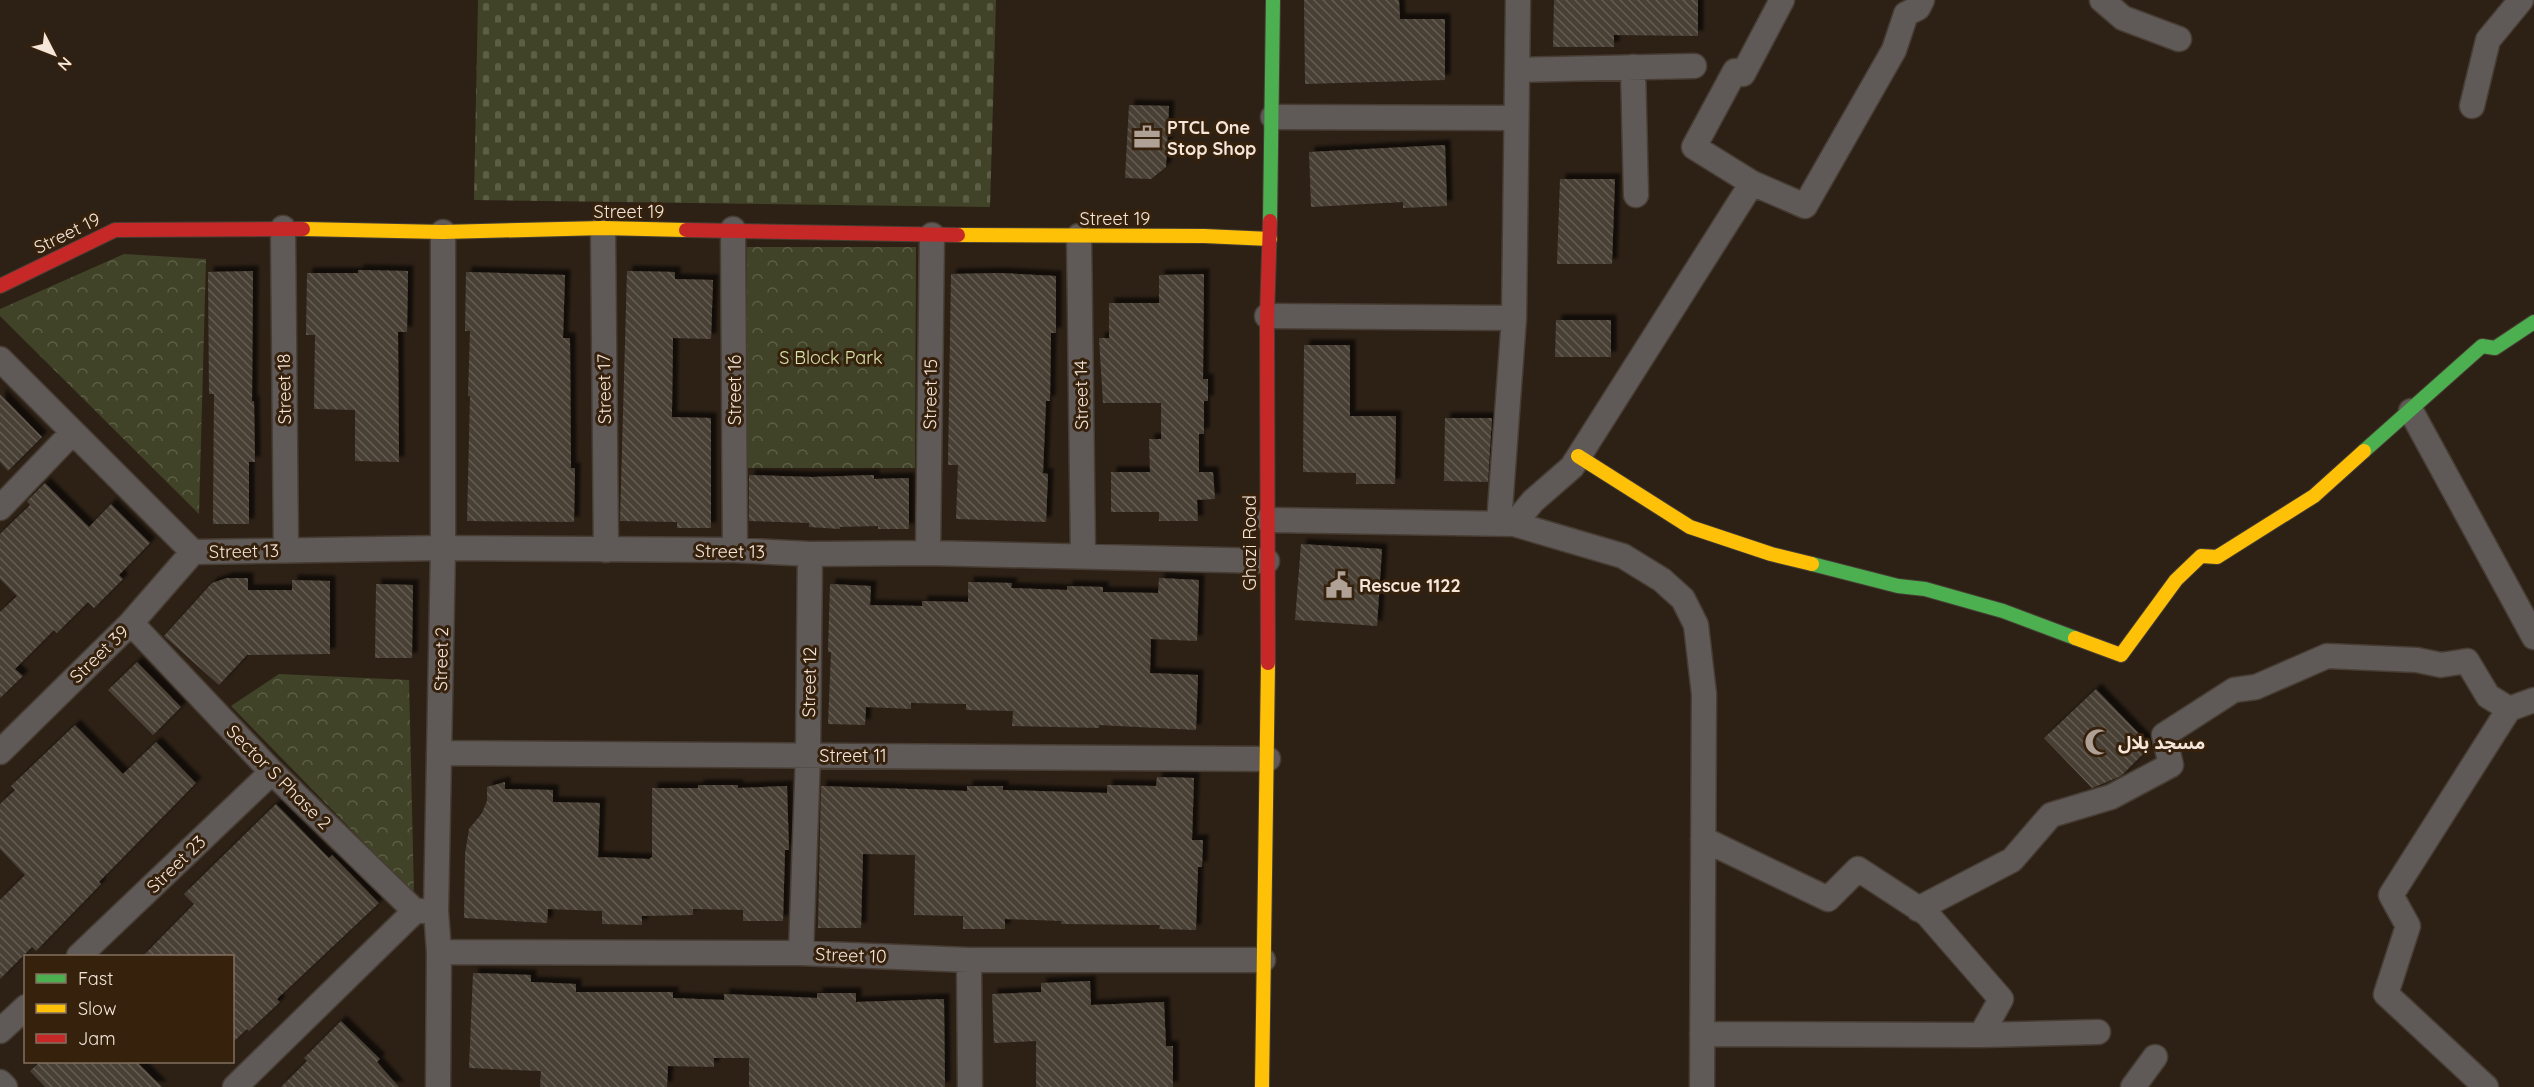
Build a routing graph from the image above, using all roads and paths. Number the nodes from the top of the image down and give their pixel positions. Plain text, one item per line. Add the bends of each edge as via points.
1 (1273, 0) edge
2 (1518, 0) edge
3 (1782, 0) edge
4 (1922, 0) edge
5 (2102, 0) edge
6 (2521, 0) edge
7 (2179, 39) dead end
8 (1694, 66) dead end
9 (1633, 67) junction
10 (1517, 70) junction
11 (2472, 106) dead end
12 (1273, 117) junction
13 (1516, 118) junction
14 (1752, 183) junction
15 (1636, 195) dead end
16 (283, 228) junction
17 (603, 228) junction
18 (733, 229) junction
19 (443, 232) junction
20 (932, 235) junction
21 (1079, 236) junction
22 (1270, 239) junction
23 (0, 286) edge
24 (1267, 316) junction
25 (1514, 318) junction
26 (2534, 322) edge
27 (0, 359) edge
28 (2411, 411) junction
29 (73, 432) junction
30 (1578, 456) junction
31 (0, 508) edge
32 (1268, 520) junction
33 (1506, 523) junction
34 (443, 548) junction
35 (606, 549) junction
36 (286, 550) junction
37 (735, 550) junction
38 (193, 552) junction
39 (928, 552) junction
40 (810, 554) junction
41 (1083, 555) junction
42 (1267, 561) junction
43 (131, 623) junction
44 (2534, 637) edge
45 (2526, 705) edge
46 (0, 752) edge
47 (439, 753) junction
48 (808, 755) junction
49 (1268, 759) junction
50 (272, 772) junction
51 (1703, 838) junction
52 (1918, 909) junction
53 (426, 911) junction
54 (439, 952) junction
55 (801, 953) junction
56 (81, 955) edge
57 (969, 960) junction
58 (1263, 960) junction
59 (24, 1009) edge
60 (0, 1032) edge
61 (2098, 1032) dead end
62 (1702, 1034) junction
63 (1981, 1035) junction
64 (2156, 1057) dead end
65 (0, 1082) edge
66 (5, 1087) edge
67 (235, 1087) edge
68 (438, 1087) edge
69 (970, 1087) edge
70 (1262, 1087) edge
71 (1702, 1087) edge
72 (2133, 1087) edge
73 (2486, 1087) edge

1 - 12 street, Ghazi Road
2 - 10 street
3 - 14 street via 1743,74 1735,71 1694,147
4 - 14 street via 1918,8 1906,14 1894,50 1805,206
5 - 7 street via 2122,18
6 - 11 street via 2488,40
8 - 9 street
9 - 10 street
9 - 15 street
10 - 13 street
12 - 13 street
12 - 22 street, Ghazi Road
13 - 25 street
14 - 30 street
16 - 19 street, Street 19
16 - 23 street, Street 19 via 115,230
16 - 36 street, Street 18
17 - 18 street, Street 19
17 - 19 street, Street 19
17 - 35 street, Street 17
18 - 20 street, Street 19
18 - 37 street, Street 16
19 - 34 street, Street 2
20 - 21 street, Street 19
20 - 39 street, Street 15
21 - 22 street, Street 19
21 - 41 street, Street 14
22 - 24 street, Ghazi Road
24 - 25 street
24 - 32 street, Ghazi Road
25 - 33 street
26 - 28 street via 2495,348 2482,346
27 - 29 street
28 - 30 street via 2314,496 2217,557 2201,556 2176,580 2121,655 2003,611 1771,554 1690,526
28 - 44 street
29 - 31 street
29 - 38 street
30 - 33 street via 1572,467
32 - 33 street
32 - 42 street, Ghazi Road
33 - 51 street via 1623,556 1662,580 1683,599 1695,626 1704,694
34 - 35 street, Street 13
34 - 36 street, Street 13
34 - 47 street, Street 2
35 - 37 street, Street 13
36 - 38 street, Street 13
37 - 40 street, Street 13
38 - 43 street, Street 39
39 - 40 street, Street 13
39 - 41 street, Street 13
40 - 48 street, Street 12
41 - 42 street, Street 13
42 - 49 street, Ghazi Road
43 - 46 street, Street 39
43 - 50 street, Sector S Phase 2
45 - 52 street via 2488,696 2467,661 2440,665 2417,660 2327,656 2256,687 2234,690 2164,735 2171,765 2111,797 2051,816 2012,860
45 - 73 street via 2391,895 2408,926 2386,994
47 - 48 street, Street 11
47 - 53 street, Street 2
48 - 49 street, Street 11
48 - 55 street, Street 12
49 - 58 street, Ghazi Road
50 - 53 street, Sector S Phase 2
50 - 56 street, Street 23
51 - 52 street via 1828,899 1858,869
51 - 62 street
52 - 63 street via 1927,914 2001,999
53 - 54 street, Street 2
53 - 67 street
54 - 55 street, Street 10
54 - 68 street, Street 2
55 - 57 street, Street 10
57 - 58 street, Street 10
57 - 69 street
58 - 70 street, Ghazi Road
59 - 60 street
61 - 63 street
62 - 63 street
62 - 71 street
64 - 72 street
65 - 66 street

